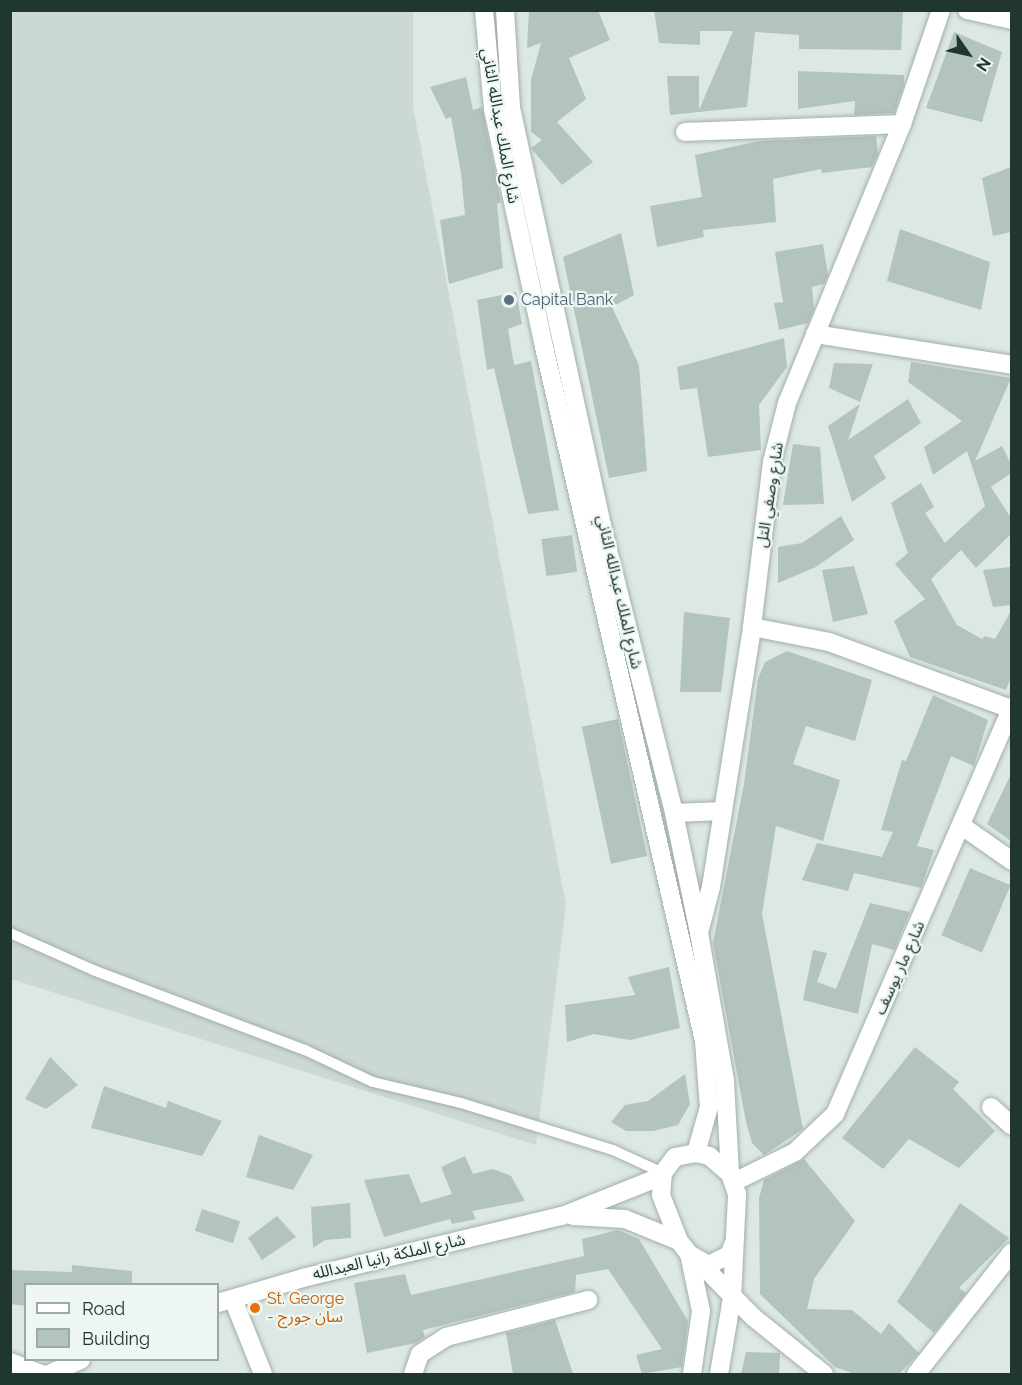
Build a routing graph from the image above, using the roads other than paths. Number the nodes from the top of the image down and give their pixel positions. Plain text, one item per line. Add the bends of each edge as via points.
1 (484, 10) edge
2 (505, 10) edge
3 (941, 10) edge
4 (967, 10) edge
5 (1011, 20) edge
6 (902, 124) junction
7 (685, 132) dead end
8 (815, 334) junction
9 (1011, 365) edge
10 (752, 627) junction
11 (1011, 708) edge
12 (722, 811) junction
13 (674, 813) junction
14 (962, 826) junction
15 (1011, 861) edge
16 (10, 933) edge
17 (699, 933) junction
18 (991, 1107) dead end
19 (1011, 1126) edge
20 (696, 1153) junction
21 (662, 1174) junction
22 (732, 1178) junction
23 (562, 1216) junction
24 (733, 1245) junction
25 (689, 1252) junction
26 (1011, 1252) edge
27 (732, 1298) junction
28 (588, 1300) dead end
29 (225, 1301) edge
30 (77, 1361) edge
31 (10, 1362) edge
32 (42, 1374) edge
33 (49, 1374) edge
34 (263, 1374) edge
35 (413, 1374) edge
36 (692, 1374) edge
37 (719, 1374) edge
38 (824, 1374) edge
39 (916, 1374) edge

1 - 20 main road, شارع الملك عبدالله الثاني via 489,87 543,347 704,1041 709,1107
2 - 13 main road, شارع الملك عبدالله الثاني via 511,108 602,526
3 - 6 main road, شارع وصفي التل
4 - 5 main road
6 - 7 main road
6 - 8 main road, شارع وصفي التل
8 - 9 main road
8 - 10 main road, شارع وصفي التل via 787,404 772,462
10 - 11 main road via 829,642
10 - 12 main road, شارع وصفي التل
11 - 14 main road, شارع مار يوسف
12 - 13 main road
12 - 17 main road, شارع وصفي التل
13 - 17 main road, شارع الملك عبدالله الثاني
14 - 15 main road
14 - 22 main road, شارع مار يوسف via 835,1114 795,1152
16 - 21 lane via 93,970 305,1050 373,1082 613,1150
17 - 22 main road, شارع الملك عبدالله الثاني via 725,1081
18 - 19 main road
20 - 21 main road via 675,1157
20 - 22 main road via 721,1163
21 - 23 main road, شارع الملكة رانيا العبدالله
21 - 25 main road via 665,1211
22 - 24 main road
23 - 25 main road, شارع الملكة رانيا العبدالله via 625,1219
23 - 29 main road, شارع الملكة رانيا العبدالله via 303,1278
24 - 25 main road via 720,1262
24 - 27 main road
25 - 27 main road
25 - 36 main road via 701,1311
26 - 39 main road
27 - 37 main road
27 - 38 main road
28 - 35 main road via 446,1337 420,1354
29 - 34 main road
30 - 33 main road
31 - 32 main road

